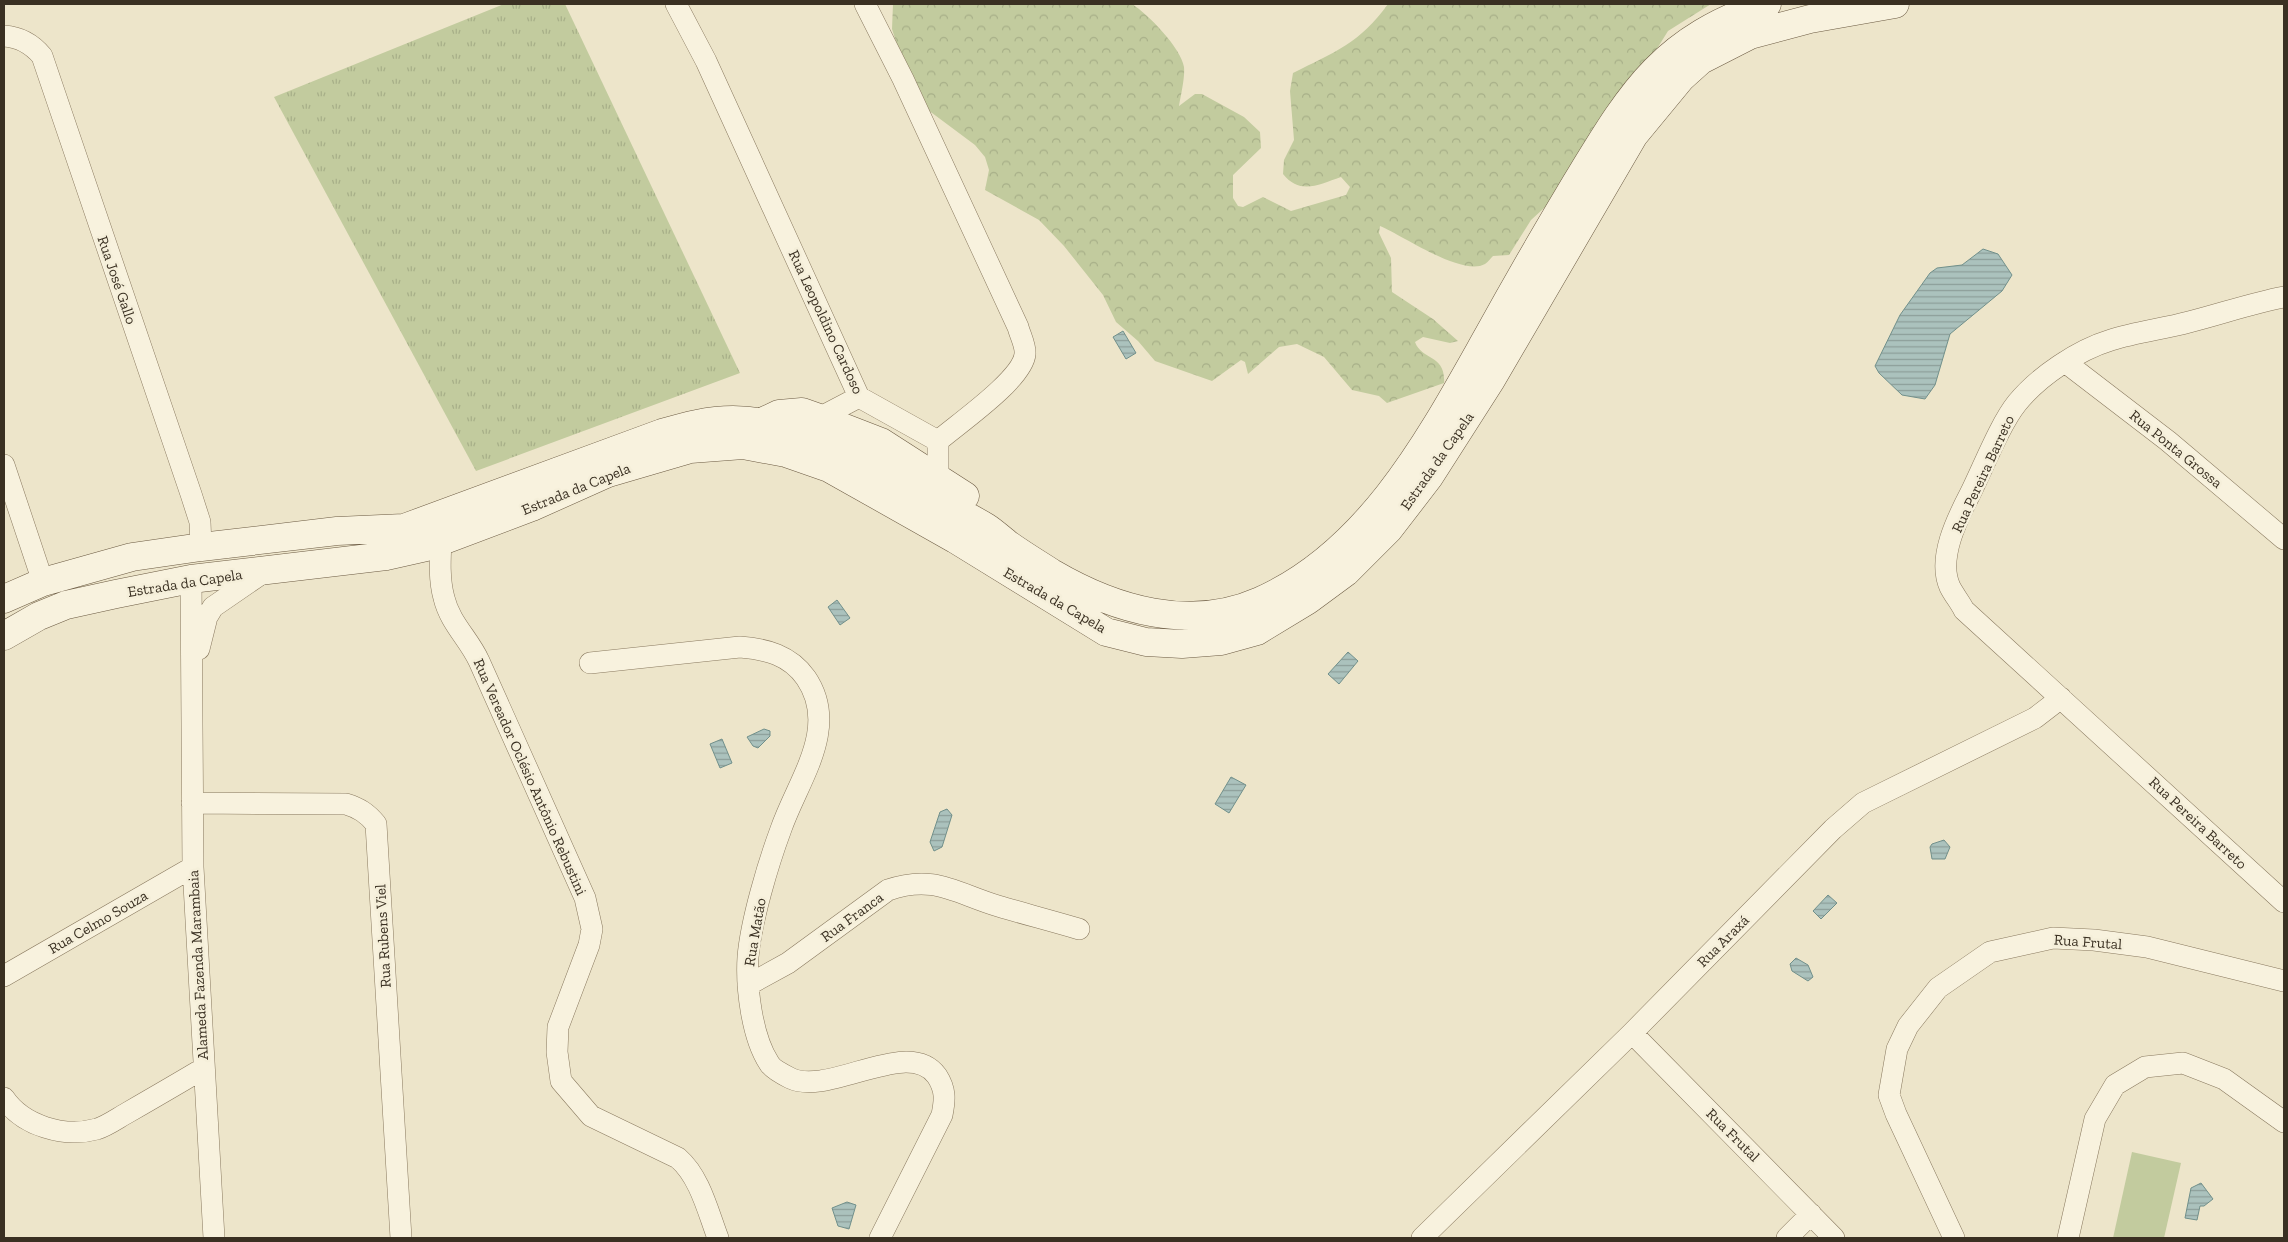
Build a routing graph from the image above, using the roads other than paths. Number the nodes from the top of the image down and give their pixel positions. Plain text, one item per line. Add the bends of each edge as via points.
1 (676, 4) edge
2 (865, 4) edge
3 (1767, 4) edge
4 (1895, 4) edge
5 (4, 36) edge
6 (2284, 297) edge
7 (2065, 362) junction
8 (859, 397) junction
9 (819, 418) junction
10 (758, 423) junction
11 (938, 440) junction
12 (4, 465) edge
13 (938, 479) junction
14 (978, 536) junction
15 (2284, 539) edge
16 (441, 541) junction
17 (201, 547) junction
18 (267, 570) junction
19 (191, 579) junction
20 (43, 582) junction
21 (4, 600) edge
22 (4, 636) edge
23 (590, 663) dead end
24 (192, 691) junction
25 (2061, 698) junction
26 (192, 803) junction
27 (192, 867) junction
28 (2284, 902) edge
29 (1079, 929) dead end
30 (4, 976) edge
31 (2283, 980) edge
32 (748, 985) junction
33 (1632, 1034) junction
34 (204, 1068) junction
35 (4, 1098) edge
36 (2284, 1122) edge
37 (1812, 1214) junction
38 (214, 1238) edge
39 (401, 1238) edge
40 (718, 1238) edge
41 (880, 1238) edge
42 (1422, 1238) edge
43 (1787, 1238) edge
44 (1834, 1238) edge
45 (1954, 1238) edge
46 (2068, 1238) edge

1 - 8 street, Rua Leopoldino Cardoso via 706,61
2 - 11 street via 1018,327 1026,352 1021,369 1010,381
3 - 14 main road, Estrada da Capela via 1705,30 1673,52 1647,76 1620,111 1544,236 1425,444 1383,502 1343,547 1307,574 1260,601 1218,614 1149,613 1096,597
4 - 14 main road, Estrada da Capela via 1810,19 1750,34 1701,60 1681,78 1634,135 1491,380 1423,484 1389,529 1346,572 1257,631 1221,641 1182,644 1146,642 1106,632
5 - 17 street, Rua José Gallo via 13,36 27,43 42,56 191,494 200,522
6 - 7 street, Rua Pereira Barreto via 2110,340
7 - 15 street, Rua Ponta Grossa via 2168,442
7 - 25 street, Rua Pereira Barreto via 2039,381 2017,404 1962,510 1945,567 1950,587 1964,610
8 - 9 street
8 - 11 street, Rua Leopoldino Cardoso
9 - 10 main road via 802,412 779,414
9 - 13 main road via 881,442
10 - 14 main road, Estrada da Capela via 794,430 883,469
10 - 17 main road, Estrada da Capela via 735,420 697,422 404,528 337,531
11 - 13 street
12 - 20 street
13 - 14 main road via 1000,523
14 - 16 main road, Estrada da Capela via 830,468 786,453 743,445 690,450 608,473 532,507
16 - 18 main road, Estrada da Capela via 386,556
16 - 40 street, Rua Vereador Oclésio Antônio Rebustini via 444,598 455,625 474,651 585,898 592,929 558,1028 557,1052 562,1081 591,1116 685,1164
17 - 20 main road, Estrada da Capela via 132,557
18 - 19 main road, Estrada da Capela
18 - 24 street, Alameda Fazenda Marambaia via 213,607 207,617
19 - 22 main road, Estrada da Capela via 66,605
19 - 24 street, Alameda Fazenda Marambaia
20 - 21 main road, Estrada da Capela
23 - 32 street, Rua Matão via 740,647 762,649 783,657 801,670 813,689 820,710 820,732 781,829 757,908 748,955
24 - 26 street, Alameda Fazenda Marambaia
25 - 28 street, Rua Pereira Barreto
25 - 33 street, Rua Araxá via 2035,718 1863,804 1833,829
26 - 27 street, Alameda Fazenda Marambaia
26 - 39 street, Rua Rubens Viel via 346,804 368,814 376,824
27 - 30 street, Rua Celmo Souza
27 - 34 street, Alameda Fazenda Marambaia
29 - 32 street, Rua Franca via 995,905 941,885 907,883 888,890 788,963
31 - 45 street, Rua Frutal via 2148,947 2052,938 1990,952 1938,988 1908,1026 1898,1049 1889,1095
32 - 41 street, Rua Matão via 758,1040 769,1065 791,1079 814,1083 898,1062 925,1066 943,1085 946,1099 942,1116
33 - 37 street, Rua Frutal
33 - 42 street, Rua Araxá
34 - 35 street via 98,1129 74,1132 42,1126 25,1120
34 - 38 street, Alameda Fazenda Marambaia
36 - 46 street via 2224,1079 2183,1063 2145,1067 2115,1085 2094,1119
37 - 43 street
37 - 44 street, Rua Frutal

